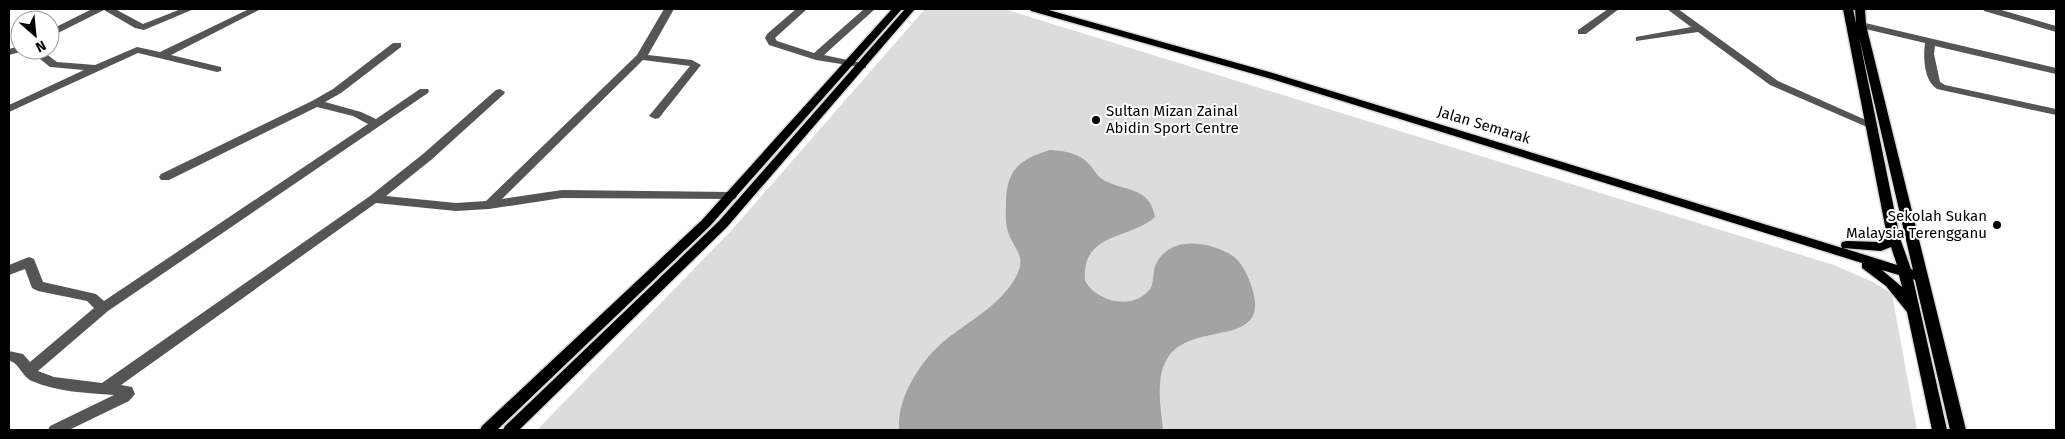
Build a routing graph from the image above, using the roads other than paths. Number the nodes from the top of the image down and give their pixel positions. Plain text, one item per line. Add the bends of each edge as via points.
1 (99, 9) edge
2 (108, 9) edge
3 (190, 9) edge
4 (256, 9) edge
5 (669, 9) edge
6 (802, 9) edge
7 (870, 9) edge
8 (897, 9) edge
9 (910, 9) edge
10 (1036, 9) edge
11 (1054, 9) edge
12 (1614, 9) edge
13 (1672, 9) edge
14 (1848, 9) edge
15 (1860, 9) edge
16 (1988, 9) edge
17 (1862, 24) junction
18 (2055, 27) edge
19 (60, 29) edge
20 (1699, 29) junction
21 (1582, 32) dead end
22 (1640, 39) dead end
23 (1930, 41) junction
24 (397, 45) dead end
25 (160, 56) junction
26 (641, 57) junction
27 (816, 57) junction
28 (47, 60) edge
29 (856, 65) junction
30 (93, 68) junction
31 (217, 69) dead end
32 (2056, 70) edge
33 (424, 91) dead end
34 (500, 92) dead end
35 (316, 103) junction
36 (9, 109) edge
37 (2056, 112) edge
38 (655, 116) dead end
39 (376, 123) junction
40 (1871, 125) junction
41 (166, 177) dead end
42 (731, 196) junction
43 (374, 199) junction
44 (488, 205) junction
45 (1894, 238) junction
46 (1846, 250) junction
47 (1904, 267) junction
48 (9, 270) edge
49 (1920, 273) junction
50 (103, 308) junction
51 (1913, 310) junction
52 (9, 356) edge
53 (29, 372) junction
54 (106, 388) junction
55 (55, 430) edge
56 (487, 430) edge
57 (510, 430) edge
58 (1940, 430) edge
59 (1958, 430) edge

1 - 19 street
2 - 3 street via 144,27
4 - 25 street
5 - 26 street
6 - 27 street via 770,38 774,44
7 - 27 street
8 - 29 main road
9 - 29 main road
10 - 46 main road, Jalan Semarak via 1272,76
11 - 46 main road, Jalan Semarak via 1384,104
12 - 21 street
13 - 20 street
14 - 40 main road
15 - 17 main road
16 - 18 street
17 - 23 street
17 - 49 main road
20 - 22 street
20 - 40 street via 1774,83
23 - 32 street
23 - 37 street via 1929,54 1935,83 1941,87
24 - 35 street
25 - 30 street via 137,50
25 - 31 street
26 - 38 street via 696,66
26 - 44 street
27 - 29 street
28 - 30 street via 54,65
29 - 42 main road
29 - 57 main road via 723,224
30 - 36 street
33 - 39 street
34 - 43 street via 427,158
35 - 39 street via 357,114
35 - 41 street
39 - 50 street
40 - 45 main road
42 - 44 street via 562,194
42 - 56 main road
43 - 44 street via 456,207
43 - 54 street
45 - 46 main road via 1886,245 1874,248
45 - 47 main road
46 - 47 main road, Jalan Semarak
46 - 51 main road via 1885,277
47 - 49 main road, Jalan Semarak
47 - 51 main road
48 - 50 street via 29,262 37,285 90,297
49 - 59 main road
50 - 53 street
51 - 58 main road
52 - 53 street via 20,358
53 - 54 street via 50,381
54 - 55 street via 128,390 128,394

